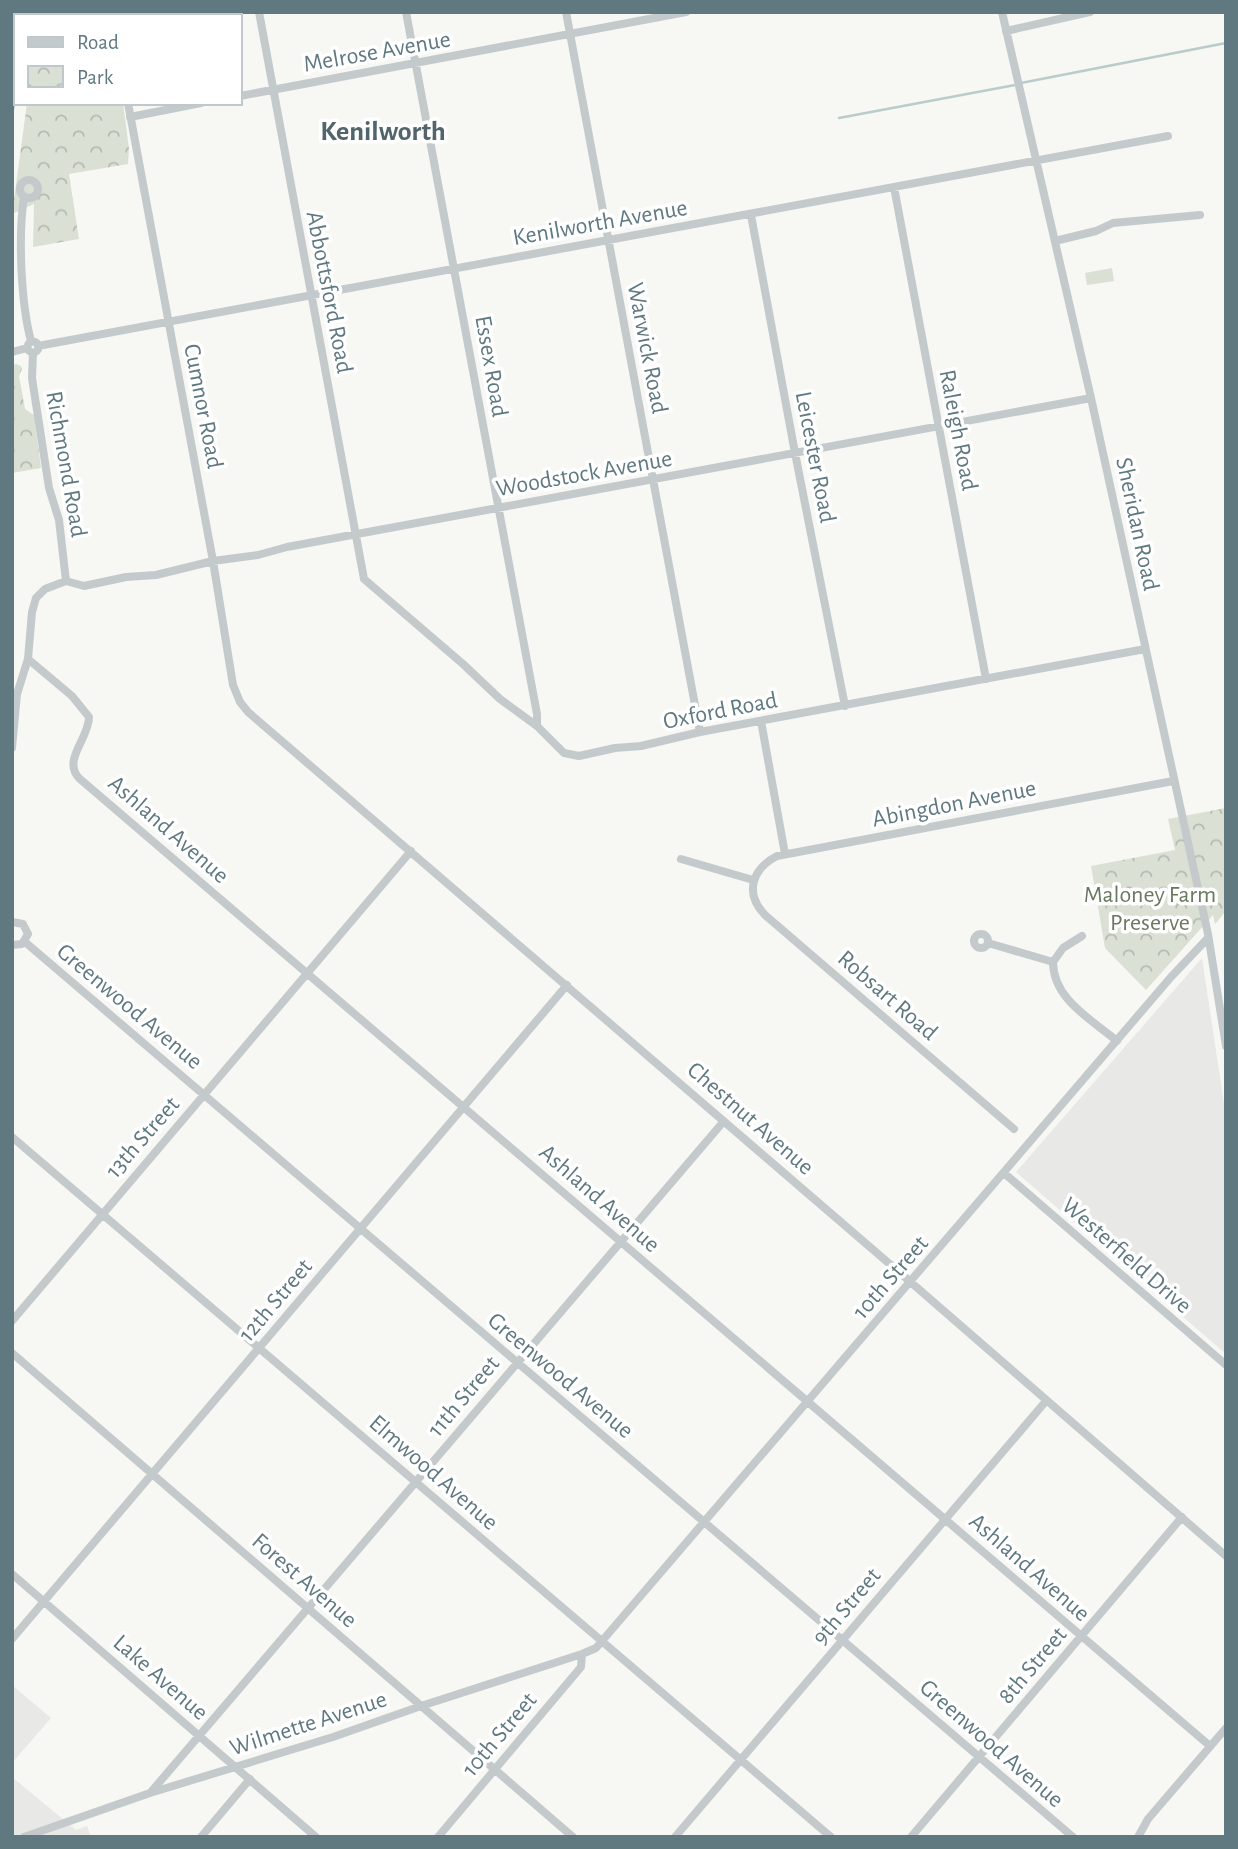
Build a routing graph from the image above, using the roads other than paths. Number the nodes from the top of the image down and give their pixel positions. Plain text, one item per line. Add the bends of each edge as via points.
1 (259, 12) edge
2 (406, 12) edge
3 (566, 12) edge
4 (686, 12) edge
5 (1002, 12) edge
6 (1090, 12) edge
7 (1006, 31) junction
8 (570, 34) junction
9 (416, 63) junction
10 (273, 89) junction
11 (242, 96) edge
12 (128, 105) edge
13 (191, 105) edge
14 (130, 117) junction
15 (1168, 136) dead end
16 (1037, 160) junction
17 (894, 187) junction
18 (24, 197) dead end
19 (751, 215) junction
20 (1200, 215) dead end
21 (608, 240) junction
22 (1055, 241) junction
23 (454, 268) junction
24 (311, 296) junction
25 (168, 321) junction
26 (32, 347) junction
27 (12, 352) edge
28 (1091, 398) junction
29 (939, 426) junction
30 (795, 453) junction
31 (653, 480) junction
32 (498, 508) junction
33 (356, 534) junction
34 (213, 561) junction
35 (364, 579) joint
36 (66, 581) junction
37 (1145, 649) junction
38 (28, 659) junction
39 (986, 679) junction
40 (845, 706) junction
41 (248, 712) joint
42 (761, 721) junction
43 (537, 726) junction
44 (700, 732) junction
45 (12, 748) edge
46 (1173, 781) junction
47 (411, 851) junction
48 (785, 854) junction
49 (681, 859) dead end
50 (753, 880) junction
51 (12, 922) edge
52 (1082, 936) dead end
53 (1208, 938) junction
54 (25, 942) junction
55 (988, 943) dead end
56 (12, 945) edge
57 (1053, 962) junction
58 (307, 973) junction
59 (567, 985) junction
60 (1117, 1041) junction
61 (1226, 1046) edge
62 (204, 1095) junction
63 (464, 1107) junction
64 (724, 1121) junction
65 (1014, 1129) dead end
66 (12, 1138) edge
67 (1004, 1173) junction
68 (102, 1214) junction
69 (361, 1228) junction
70 (621, 1241) junction
71 (911, 1282) junction
72 (12, 1321) edge
73 (259, 1348) junction
74 (12, 1353) edge
75 (518, 1363) junction
76 (1226, 1366) edge
77 (1046, 1401) junction
78 (808, 1402) junction
79 (153, 1474) junction
80 (416, 1482) junction
81 (1182, 1517) junction
82 (945, 1519) junction
83 (705, 1523) junction
84 (1226, 1556) edge
85 (12, 1574) edge
86 (44, 1602) junction
87 (308, 1608) junction
88 (1081, 1636) junction
89 (12, 1639) edge
90 (842, 1640) junction
91 (603, 1642) junction
92 (583, 1654) junction
93 (421, 1706) junction
94 (1226, 1728) edge
95 (200, 1735) junction
96 (1210, 1746) junction
97 (979, 1757) junction
98 (740, 1759) junction
99 (237, 1768) junction
100 (495, 1770) junction
101 (250, 1779) junction
102 (150, 1793) junction
103 (24, 1837) edge
104 (201, 1837) edge
105 (316, 1837) edge
106 (438, 1837) edge
107 (573, 1837) edge
108 (675, 1837) edge
109 (831, 1837) edge
110 (911, 1837) edge
111 (1073, 1837) edge
112 (1138, 1837) edge

1 - 10 street, Abbottsford Road
2 - 9 street, Essex Road
3 - 8 street, Warwick Road
4 - 8 street, Melrose Avenue
5 - 7 street, Sheridan Road
6 - 7 street
7 - 16 street, Sheridan Road
8 - 9 street, Melrose Avenue
8 - 21 street, Warwick Road
9 - 10 street, Melrose Avenue
9 - 23 street, Essex Road
10 - 11 street, Melrose Avenue
10 - 24 street, Abbottsford Road
12 - 14 street, Cumnor Road
13 - 14 street
14 - 25 street, Cumnor Road
15 - 16 street, Kenilworth Avenue
16 - 17 street, Kenilworth Avenue
16 - 22 street, Sheridan Road
17 - 19 street, Kenilworth Avenue
17 - 29 street, Raleigh Road
18 - 26 street, Richmond Road via 24,301
19 - 21 street, Kenilworth Avenue
19 - 30 street, Leicester Road
20 - 22 street via 1113,223
21 - 23 street, Kenilworth Avenue
21 - 31 street, Warwick Road
22 - 28 street, Sheridan Road
23 - 24 street, Kenilworth Avenue
23 - 32 street, Essex Road
24 - 25 street, Kenilworth Avenue
24 - 33 street, Abbottsford Road
25 - 26 street, Kenilworth Avenue
25 - 34 street, Cumnor Road
26 - 27 street, Kenilworth Avenue
26 - 36 street, Richmond Road via 32,378
28 - 29 street, Woodstock Avenue
28 - 37 street, Sheridan Road
29 - 30 street, Woodstock Avenue
29 - 39 street, Raleigh Road
30 - 31 street, Woodstock Avenue
30 - 40 street, Leicester Road
31 - 32 street, Woodstock Avenue
31 - 44 street, Warwick Road
32 - 33 street, Woodstock Avenue
32 - 43 street, Essex Road
33 - 34 street, Woodstock Avenue
33 - 35 street, Abbottsford Road
34 - 36 street, Woodstock Avenue via 84,586
34 - 41 street, Cumnor Road via 233,685
35 - 43 street, Oxford Road
36 - 38 street via 51,585 36,598
37 - 39 street, Oxford Road
37 - 46 street, Sheridan Road
38 - 45 street via 17,694
38 - 58 street, Ashland Avenue via 72,696 89,717 73,761 74,773
39 - 40 street, Oxford Road
40 - 42 street, Oxford Road
41 - 47 street, Chestnut Avenue
42 - 44 street, Oxford Road
42 - 48 street
43 - 44 street, Oxford Road via 557,748 579,757
46 - 48 street, Abingdon Avenue
46 - 53 street, Sheridan Road
47 - 58 street, 13th Street
47 - 59 street, Chestnut Avenue
48 - 50 street, Abingdon Avenue via 765,863
49 - 50 street
50 - 65 street, Robsart Road via 755,901 765,915
51 - 54 street, Greenwood Avenue via 26,926
52 - 57 street
53 - 60 street, 10th Street
53 - 61 street, Sheridan Road
54 - 56 street, Greenwood Avenue
54 - 62 street, Greenwood Avenue
55 - 57 street
57 - 60 street via 1061,992
58 - 62 street, 13th Street
58 - 63 street, Ashland Avenue
59 - 63 street, 12th Street
59 - 64 street, Chestnut Avenue
60 - 67 street, 10th Street
62 - 68 street, 13th Street
62 - 69 street, Greenwood Avenue
63 - 69 street, 12th Street
63 - 70 street, Ashland Avenue
64 - 70 street, 11th Street
64 - 71 street, Chestnut Avenue
66 - 68 street, Elmwood Avenue
67 - 71 street, 10th Street
67 - 76 street, Westerfield Drive
68 - 72 street, 13th Street
68 - 73 street, Elmwood Avenue
69 - 73 street, 12th Street
69 - 75 street, Greenwood Avenue
70 - 75 street, 11th Street
70 - 78 street, Ashland Avenue
71 - 77 street, Chestnut Avenue
71 - 78 street, 10th Street
73 - 79 street, 12th Street
73 - 80 street, Elmwood Avenue
74 - 79 street, Forest Avenue
75 - 80 street, 11th Street
75 - 83 street, Greenwood Avenue
77 - 81 street, Chestnut Avenue
77 - 82 street, 9th Street
78 - 82 street, Ashland Avenue
78 - 83 street, 10th Street
79 - 86 street, 12th Street
79 - 87 street, Forest Avenue
80 - 87 street, 11th Street
80 - 91 street, Elmwood Avenue
81 - 84 street, Chestnut Avenue
81 - 88 street, 8th Street
82 - 88 street, Ashland Avenue
82 - 90 street, 9th Street
83 - 90 street, Greenwood Avenue
83 - 91 street, 10th Street
85 - 86 street, Lake Avenue
86 - 89 street, 12th Street
86 - 95 street, Lake Avenue
87 - 93 street, Forest Avenue
87 - 95 street, 11th Street
88 - 96 street, Ashland Avenue
88 - 97 street, 8th Street
90 - 97 street, Greenwood Avenue
90 - 98 street, 9th Street
91 - 92 street, Wilmette Avenue
91 - 98 street, Elmwood Avenue
92 - 93 street, Wilmette Avenue
92 - 100 street, 10th Street via 581,1667
93 - 99 street, Wilmette Avenue
93 - 100 street, Forest Avenue
94 - 96 street
95 - 99 street, Lake Avenue
95 - 102 street, 11th Street
96 - 112 street via 1147,1819
97 - 110 street, 8th Street
97 - 111 street, Greenwood Avenue
98 - 108 street, 9th Street
98 - 109 street, Elmwood Avenue
99 - 101 street, Lake Avenue
99 - 102 street, Wilmette Avenue
100 - 106 street, 10th Street
100 - 107 street, Forest Avenue
101 - 104 street
101 - 105 street, Lake Avenue
102 - 103 street, Wilmette Avenue

